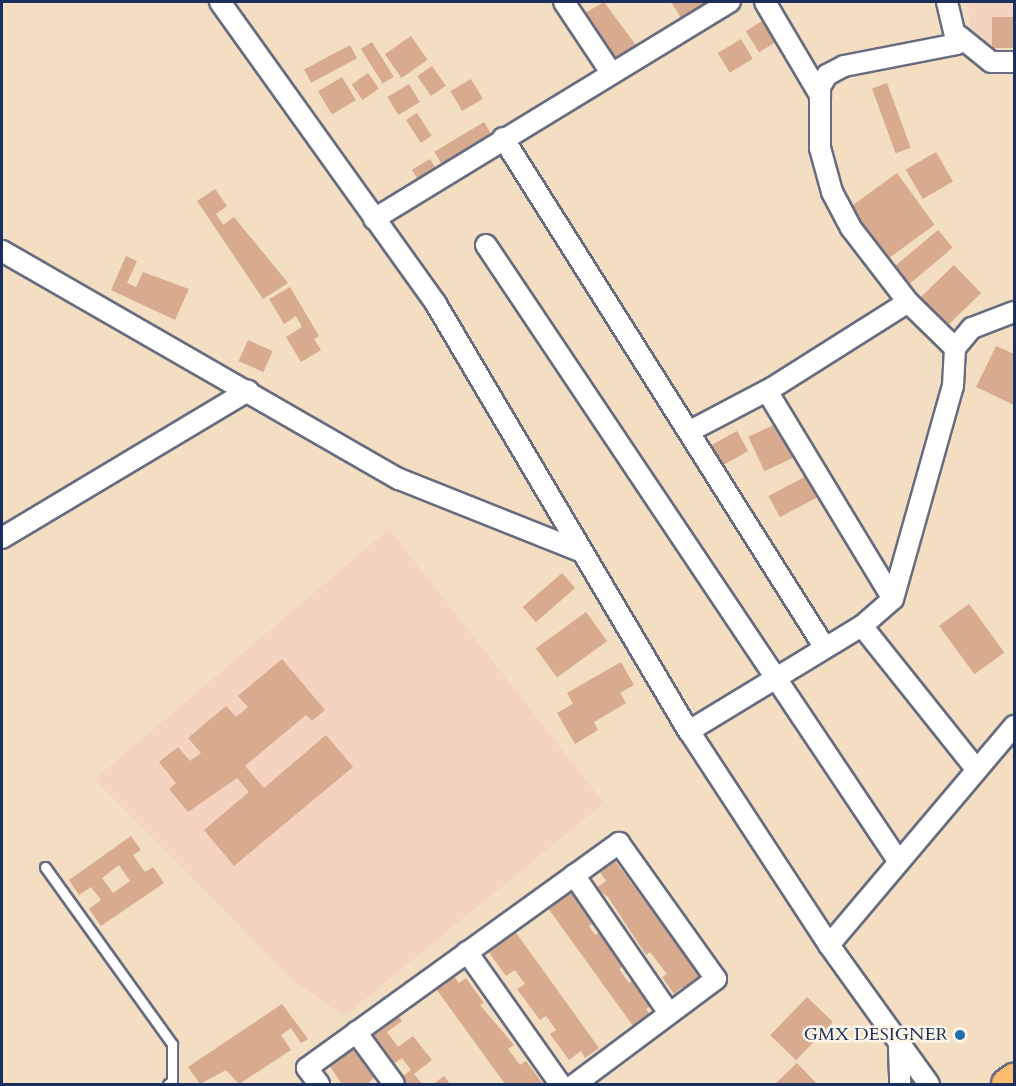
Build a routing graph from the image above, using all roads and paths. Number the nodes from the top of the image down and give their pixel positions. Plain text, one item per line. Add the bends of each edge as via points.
1 (220, 2) edge
2 (564, 2) edge
3 (730, 2) edge
4 (765, 2) edge
5 (947, 2) edge
6 (959, 36) junction
7 (1014, 62) edge
8 (610, 71) junction
9 (820, 95) junction
10 (503, 138) junction
11 (374, 219) junction
12 (486, 245) dead end
13 (2, 251) edge
14 (908, 302) junction
15 (1014, 312) edge
16 (955, 348) junction
17 (248, 391) junction
18 (767, 391) junction
19 (692, 430) junction
20 (2, 538) edge
21 (577, 550) junction
22 (893, 599) junction
23 (862, 626) junction
24 (825, 648) junction
25 (773, 679) junction
26 (1014, 726) edge
27 (689, 731) junction
28 (977, 770) junction
29 (899, 862) junction
30 (45, 867) dead end
31 (574, 875) junction
32 (829, 945) junction
33 (467, 952) junction
34 (669, 1013) junction
35 (356, 1032) junction
36 (899, 1048) junction
37 (1014, 1079) edge
38 (168, 1084) edge
39 (319, 1084) edge
40 (394, 1084) edge
41 (560, 1084) edge
42 (575, 1084) edge
43 (900, 1084) edge
44 (929, 1084) edge
45 (1007, 1084) edge

1 - 11 street
2 - 8 street
3 - 8 street
4 - 9 street
5 - 6 street
6 - 7 street via 991,62
6 - 9 street via 951,46 844,66 827,75
8 - 10 street
9 - 14 street via 820,148 832,192 851,228
10 - 11 street
10 - 19 street
11 - 21 street via 436,304
12 - 25 street
13 - 17 street
14 - 16 street
14 - 18 street
15 - 16 street via 972,328
16 - 22 street via 953,386
17 - 20 street
17 - 21 street via 399,479
18 - 19 street
18 - 22 street
19 - 24 street
21 - 27 street
22 - 23 street
23 - 24 street
23 - 28 street
24 - 25 street
25 - 27 street
25 - 29 street
26 - 28 street
27 - 32 street
28 - 29 street
29 - 32 street
30 - 38 lane via 172,1044 172,1081
31 - 33 street
31 - 34 street
31 - 34 street via 619,843 716,979
32 - 36 street
33 - 35 street
33 - 41 street
34 - 42 street
35 - 39 street via 307,1068
35 - 40 street
36 - 43 street
36 - 44 street
37 - 45 main road

